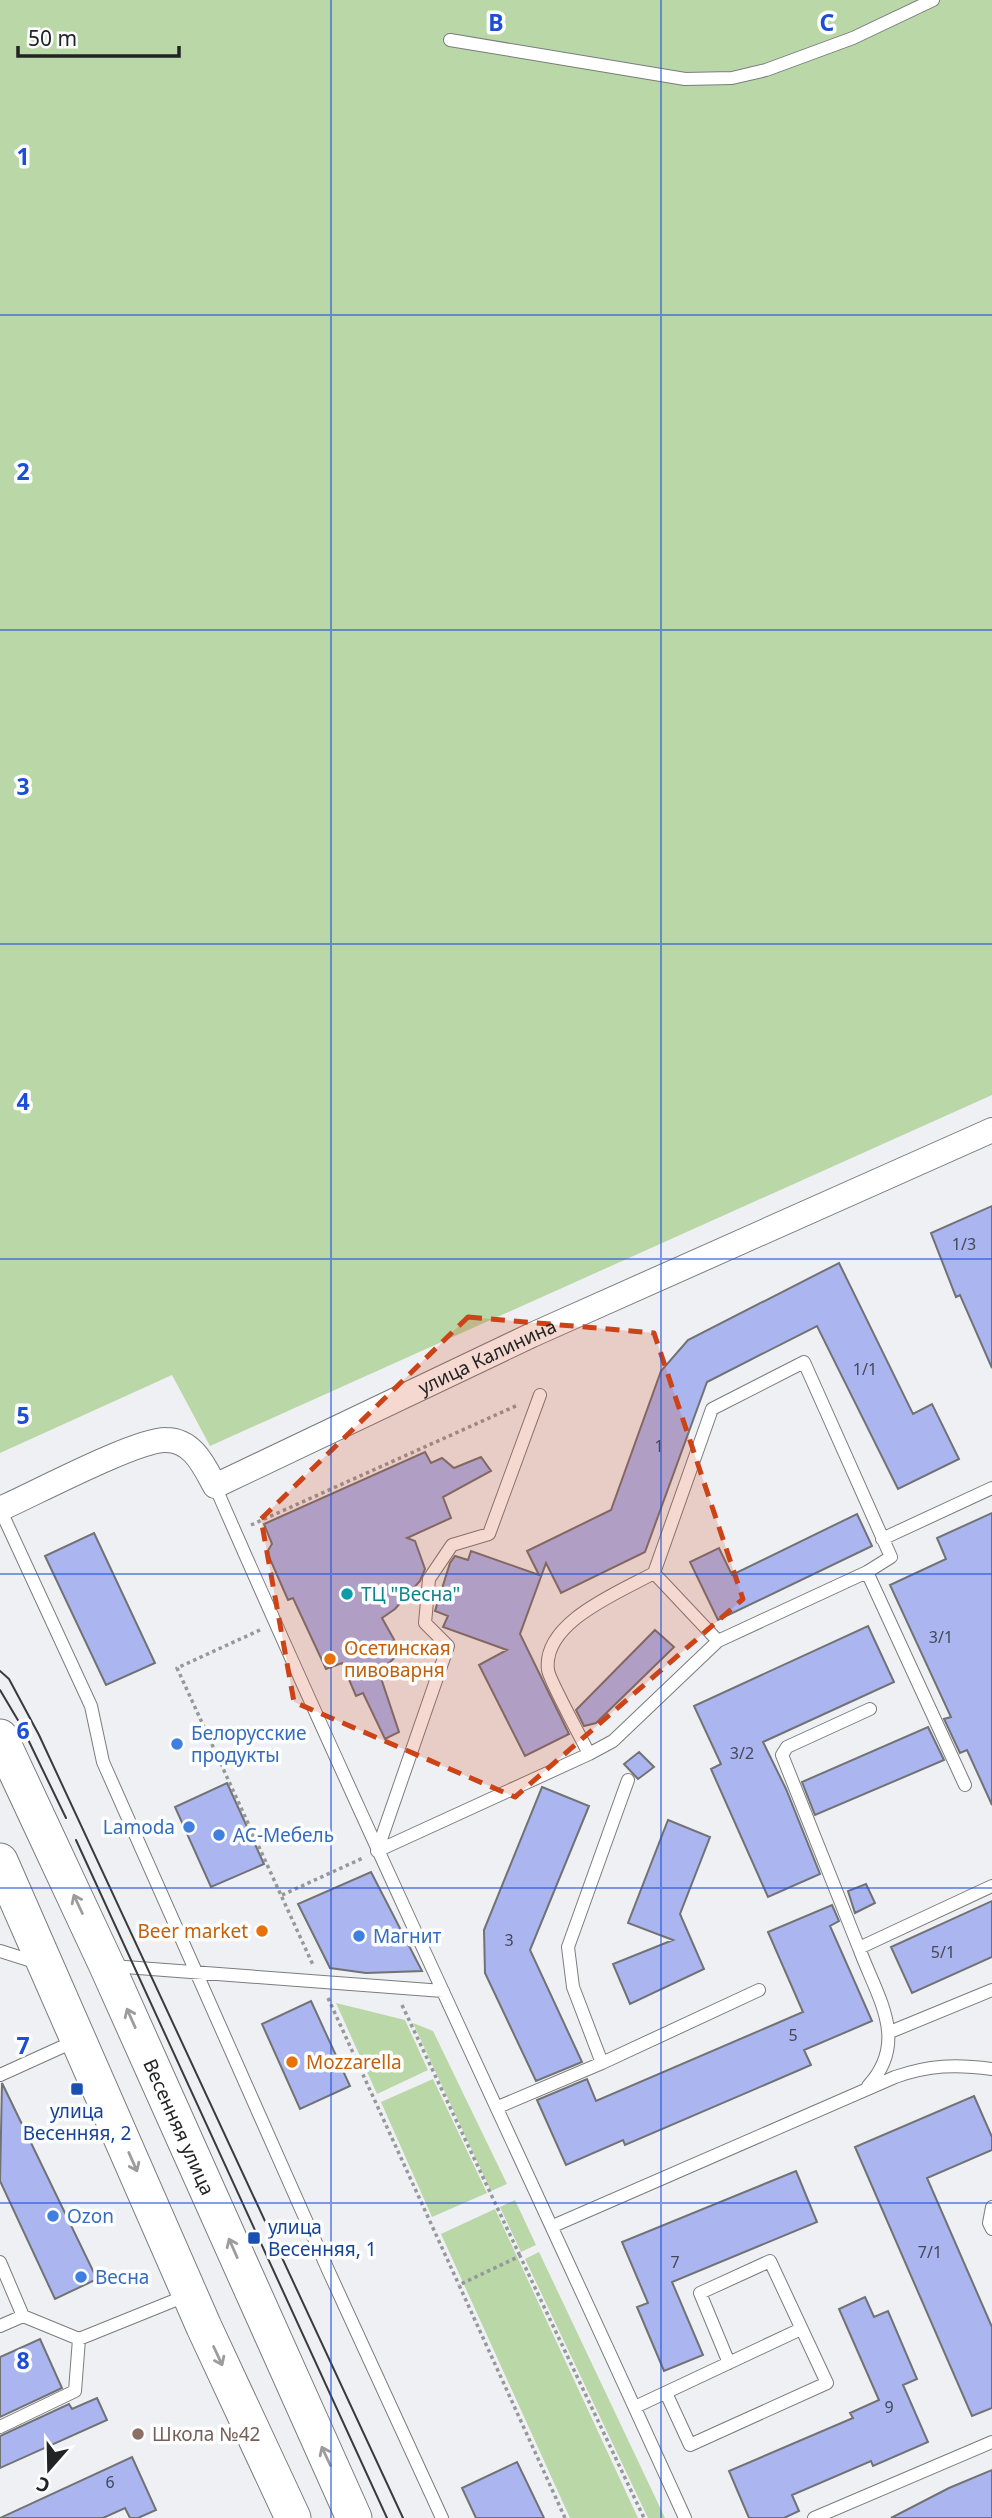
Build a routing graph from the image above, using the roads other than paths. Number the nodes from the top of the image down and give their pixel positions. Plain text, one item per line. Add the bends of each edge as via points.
1 (933, 0) edge
2 (450, 40) dead end
3 (992, 1130) edge
4 (540, 1395) road end
5 (215, 1486) junction
6 (992, 1488) edge
7 (0, 1509) edge
8 (882, 1539) junction
9 (867, 1572) junction
10 (654, 1573) junction
11 (718, 1641) junction
12 (870, 1709) dead end
13 (0, 1737) edge
14 (589, 1754) junction
15 (628, 1780) dead end
16 (965, 1785) dead end
17 (377, 1851) junction
18 (0, 1861) edge
19 (992, 1886) edge
20 (859, 1948) junction
21 (0, 1951) edge
22 (45, 1965) junction
23 (107, 1966) junction
24 (197, 1975) junction
25 (759, 1990) dead end
26 (992, 1990) edge
27 (443, 1992) junction
28 (890, 2032) junction
29 (78, 2040) junction
30 (602, 2063) junction
31 (992, 2069) edge
32 (0, 2075) edge
33 (864, 2091) junction
34 (498, 2107) junction
35 (992, 2207) edge
36 (553, 2226) junction
37 (992, 2230) edge
38 (0, 2262) edge
39 (191, 2294) junction
40 (23, 2316) junction
41 (0, 2326) edge
42 (801, 2329) junction
43 (79, 2339) junction
44 (729, 2363) junction
45 (666, 2393) junction
46 (635, 2407) junction
47 (0, 2427) edge
48 (992, 2442) edge
49 (293, 2518) edge
50 (354, 2518) edge
51 (442, 2518) edge
52 (685, 2518) edge
53 (814, 2518) edge

1 - 2 lane via 853,38 732,78 685,79
3 - 5 street, улица Калинина via 532,1335
4 - 17 lane via 489,1534 452,1545 429,1579 425,1623 449,1646
5 - 7 street via 195,1451 167,1440 141,1445
5 - 17 lane
6 - 8 lane
7 - 24 lane via 91,1706 103,1762
8 - 9 lane via 891,1557
8 - 10 lane via 804,1363 712,1409
9 - 11 lane
9 - 16 lane
10 - 11 lane
10 - 14 lane via 573,1618 555,1639 548,1671
11 - 14 lane via 613,1741
12 - 20 lane via 787,1747 782,1755
23 -> 13 street, Весенняя улица
14 - 17 lane
15 - 30 lane via 568,1947 573,1987
17 - 27 lane
18 - 22 street
19 - 20 lane
20 - 28 lane
21 - 22 lane
22 - 29 street
23 - 24 lane
50 -> 23 street, Весенняя улица
24 - 27 lane
24 - 51 lane
25 - 30 lane
26 - 28 lane
27 - 34 lane
28 - 33 lane via 886,2060
29 - 32 lane
29 -> 39 street
30 - 34 lane
31 - 33 lane via 958,2064 924,2067
33 - 36 lane
34 - 36 lane
35 - 37 lane
36 - 46 lane
38 - 40 lane
39 - 43 lane
39 -> 49 street
40 - 41 lane
40 - 43 lane
42 - 44 lane
42 - 44 lane via 770,2260 700,2293
42 - 45 lane via 827,2383 690,2445
43 - 47 lane via 75,2391
44 - 45 lane
45 - 46 lane
46 - 52 lane
48 - 53 lane

